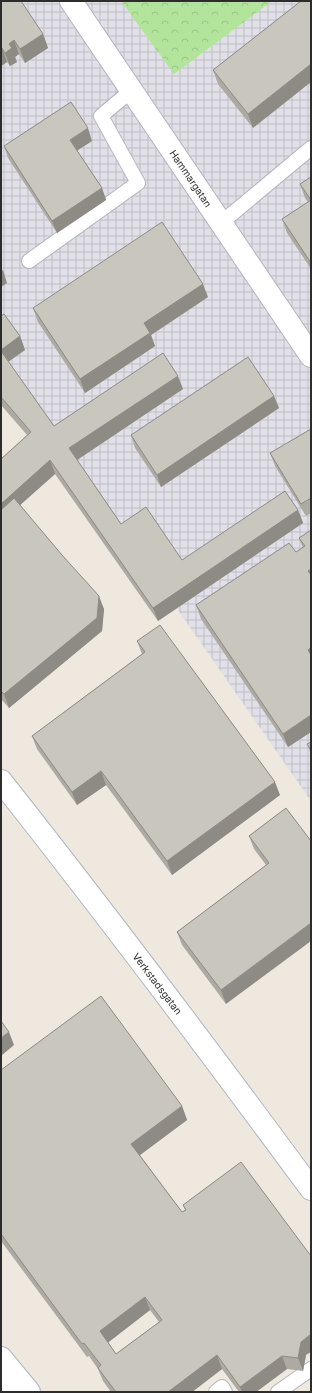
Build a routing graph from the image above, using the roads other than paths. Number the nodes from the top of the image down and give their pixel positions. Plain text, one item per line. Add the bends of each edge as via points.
1 (71, 1) edge
2 (132, 90) junction
3 (311, 148) edge
4 (221, 222) junction
5 (29, 261) dead end
6 (311, 356) edge
7 (1, 781) edge
8 (311, 1189) edge
9 (1, 1358) edge
10 (311, 1369) edge
11 (1, 1383) edge
12 (7, 1392) edge
13 (28, 1392) edge
14 (216, 1392) edge
15 (225, 1392) edge
16 (278, 1392) edge

1 - 2 street, Hammargatan
2 - 4 street, Hammargatan
2 - 5 lane via 101,116 138,183
3 - 4 lane
4 - 6 street, Hammargatan
7 - 8 street, Verkstadsgatan via 91,895
9 - 13 street
10 - 16 lane
11 - 12 street
14 - 15 lane via 222,1387

